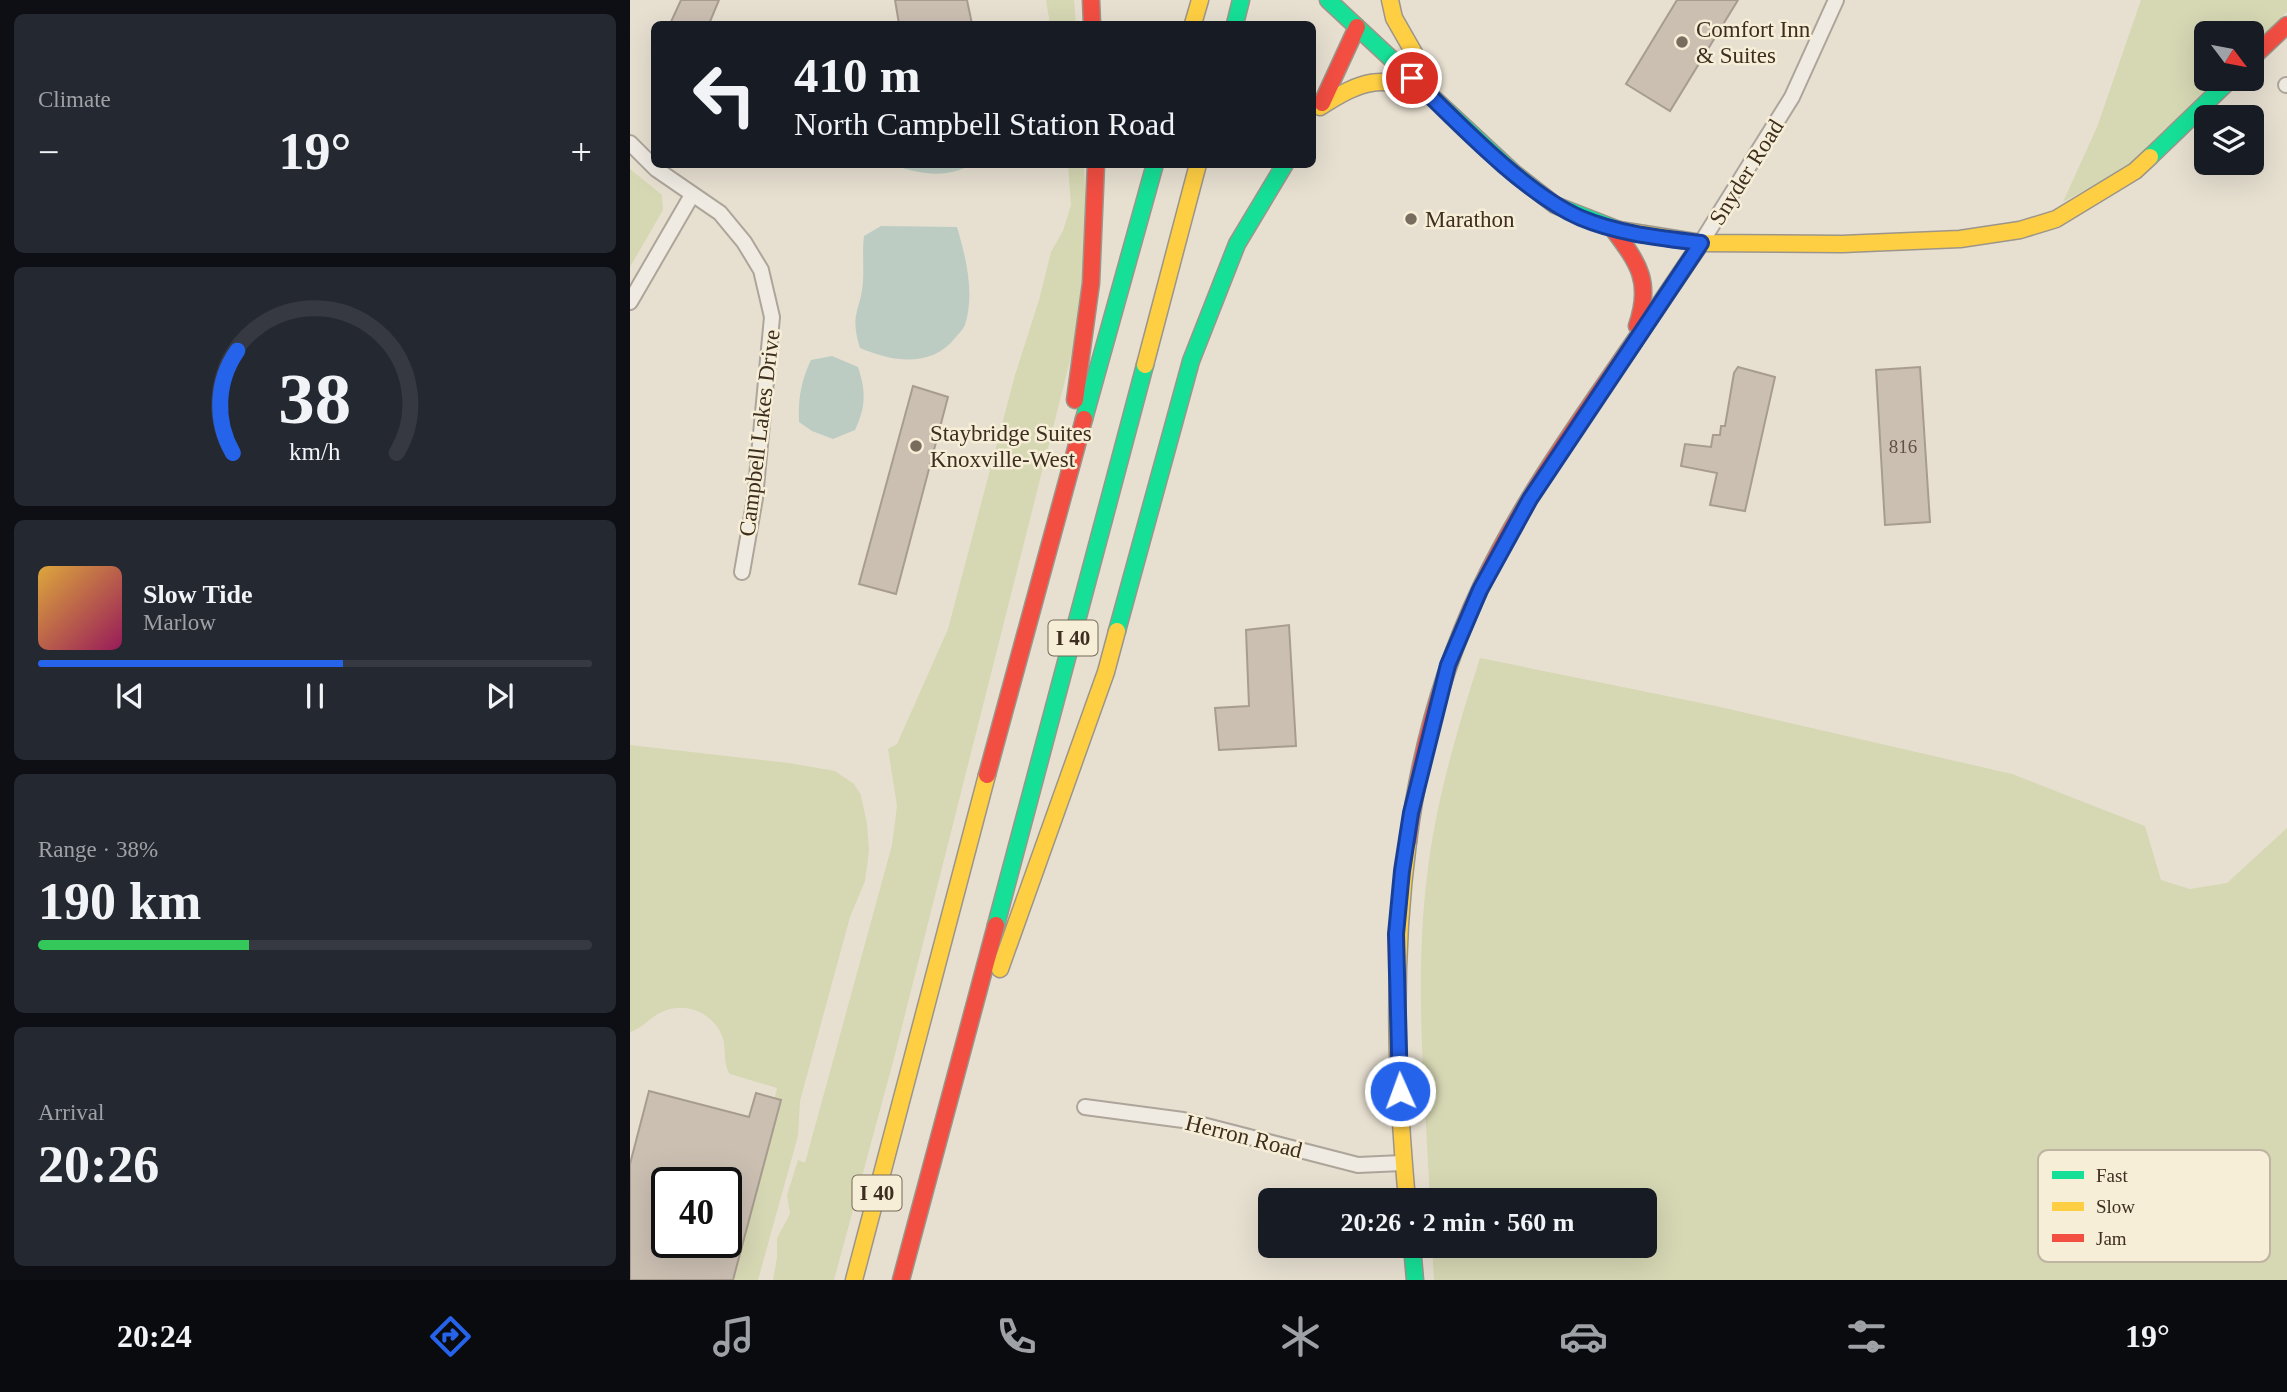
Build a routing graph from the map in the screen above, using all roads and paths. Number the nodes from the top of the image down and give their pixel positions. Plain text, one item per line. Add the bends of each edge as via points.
1 (1091, 0) edge
2 (1200, 0) edge
3 (1241, 0) edge
4 (1328, 0) edge
5 (1390, 0) edge
6 (1836, 0) edge
7 (1092, 21) edge
8 (1194, 21) edge
9 (1236, 21) edge
10 (2287, 25) edge
11 (1357, 27) junction
12 (2264, 47) edge
13 (2218, 91) edge
14 (1428, 93) junction
15 (1316, 113) edge
16 (630, 143) edge
17 (651, 164) edge
18 (655, 168) edge
19 (1096, 168) edge
20 (1154, 168) edge
21 (1197, 168) edge
22 (1283, 168) edge
23 (692, 195) junction
24 (1613, 229) junction
25 (1701, 243) junction
26 (630, 302) edge
27 (1630, 347) junction
28 (741, 572) dead end
29 (1039, 584) junction
30 (1085, 1107) dead end
31 (948, 1111) junction
32 (1402, 1163) junction
33 (1405, 1188) edge
34 (1413, 1258) edge
35 (854, 1280) edge
36 (901, 1280) edge
37 (1415, 1280) edge

1 - 7 main road
2 - 8 main road
3 - 9 main road
4 - 11 main road
5 - 14 main road
6 - 25 street, Snyder Road via 1792,97
10 - 12 main road
11 - 14 main road
11 - 15 main road
13 - 25 main road via 2135,171 2056,219 2020,230 1959,239
14 - 15 main road via 1401,83 1370,81 1349,87
14 - 24 main road via 1555,205
16 - 17 street, Campbell Lakes Drive
18 - 23 street, Campbell Lakes Drive
19 - 29 main road via 1096,248 1088,332
20 - 29 main road, I 40
21 - 31 main road, I 40
22 - 31 main road via 1237,243 1191,361 1106,672
23 - 26 street
23 - 28 street, Campbell Lakes Drive via 720,213 744,242 761,270 772,317 755,498
24 - 25 main road
24 - 27 main road via 1645,279 1643,310
25 - 27 main road, Snyder Road
27 - 32 main road, Snyder Road via 1504,542 1453,653 1437,703 1411,813 1396,934
29 - 35 main road, I 40
30 - 32 street, Herron Road via 1183,1120 1358,1165
31 - 36 main road, I 40
32 - 33 main road, Snyder Road
34 - 37 main road

